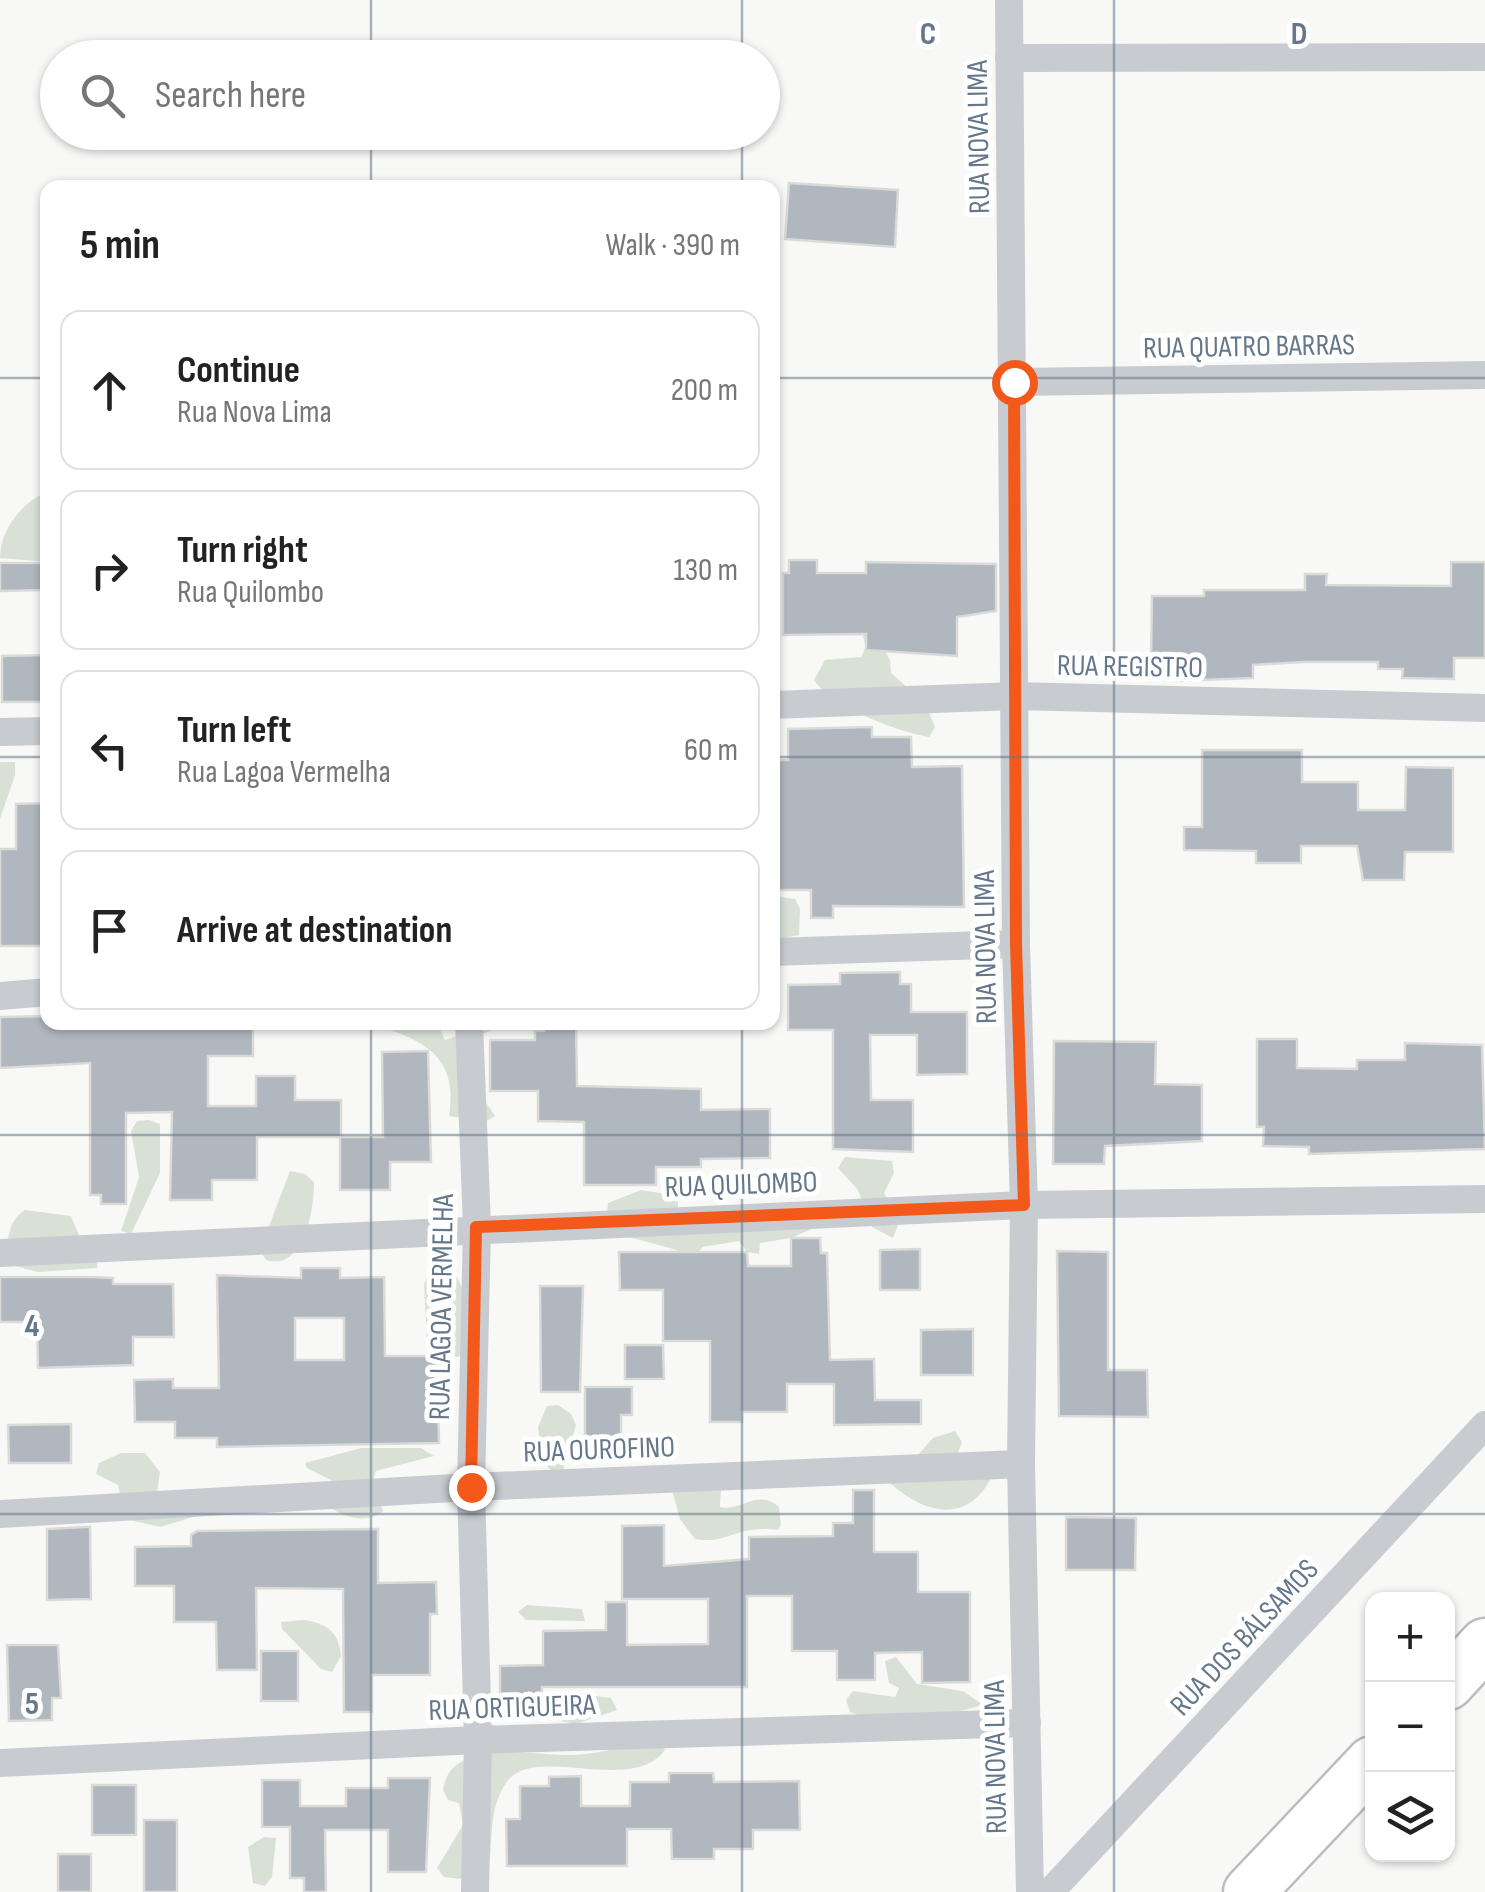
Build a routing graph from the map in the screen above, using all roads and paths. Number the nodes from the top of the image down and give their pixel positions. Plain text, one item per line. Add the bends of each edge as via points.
1 (1009, 0) edge
2 (1485, 57) edge
3 (1009, 58) junction
4 (1485, 375) edge
5 (1014, 382) junction
6 (1016, 696) junction
7 (780, 704) edge
8 (1485, 708) edge
9 (40, 731) edge
10 (0, 732) edge
11 (1016, 944) junction
12 (780, 952) edge
13 (40, 993) edge
14 (0, 996) edge
15 (469, 1030) edge
16 (1485, 1199) edge
17 (1024, 1205) junction
18 (476, 1227) junction
19 (0, 1253) edge
20 (1485, 1426) edge
21 (1021, 1464) junction
22 (471, 1487) junction
23 (0, 1514) edge
24 (1485, 1644) edge
25 (1450, 1682) edge
26 (1027, 1723) junction
27 (478, 1740) junction
28 (0, 1763) edge
29 (1365, 1769) edge
30 (475, 1892) edge
31 (1030, 1892) edge
32 (1050, 1892) edge
33 (1249, 1892) edge

1 - 3 street, RUA NOVA LIMA
2 - 3 street
3 - 5 street, RUA NOVA LIMA
4 - 5 street, RUA QUATRO BARRAS
5 - 6 street, RUA NOVA LIMA
6 - 7 street, RUA REGISTRO
6 - 8 street, RUA REGISTRO
6 - 11 street, RUA NOVA LIMA
9 - 10 street
11 - 12 street
11 - 17 street, RUA NOVA LIMA
13 - 14 street
15 - 18 street, RUA LAGOA VERMELHA
16 - 17 street, RUA QUILOMBO
17 - 18 street, RUA QUILOMBO
17 - 21 street, RUA NOVA LIMA
18 - 19 street, RUA QUILOMBO
18 - 22 street, RUA LAGOA VERMELHA
20 - 32 street, RUA DOS BÁLSAMOS
21 - 22 street, RUA OUROFINO
21 - 26 street, RUA NOVA LIMA
22 - 23 street, RUA OUROFINO
22 - 27 street, RUA LAGOA VERMELHA
24 - 25 highway
26 - 27 street, RUA ORTIGUEIRA
26 - 31 street, RUA NOVA LIMA
27 - 28 street, RUA ORTIGUEIRA
27 - 30 street, RUA LAGOA VERMELHA
29 - 33 highway

